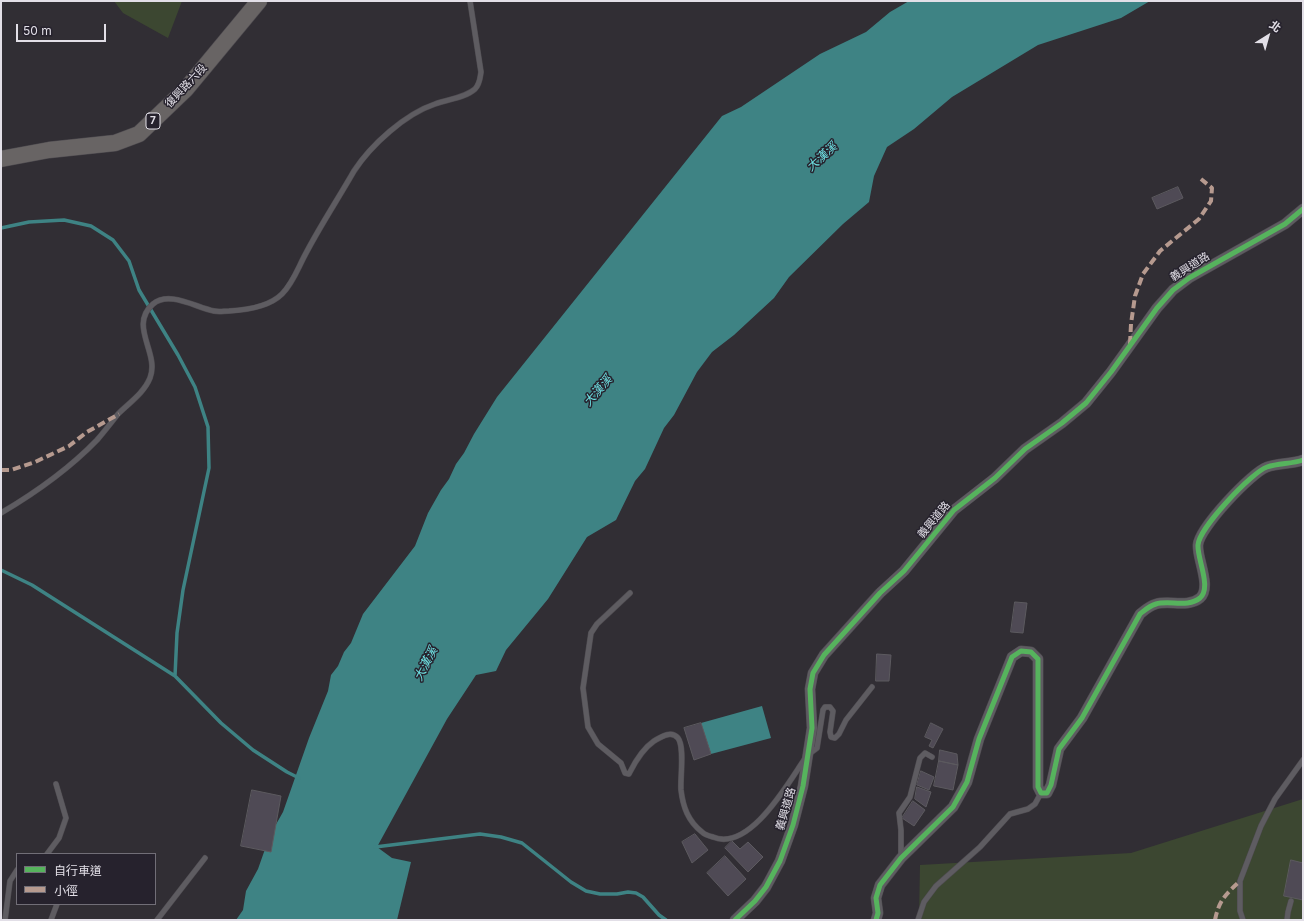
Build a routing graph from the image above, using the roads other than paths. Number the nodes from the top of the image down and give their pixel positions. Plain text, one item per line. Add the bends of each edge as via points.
1 (259, 1) edge
2 (470, 1) edge
3 (1, 159) edge
4 (1303, 209) edge
5 (1303, 460) edge
6 (1, 513) edge
7 (630, 593) dead end
8 (872, 687) dead end
9 (808, 754) junction
10 (932, 757) dead end
11 (1303, 760) edge
12 (56, 784) dead end
13 (1041, 794) junction
14 (47, 853) edge
15 (205, 858) dead end
16 (901, 858) junction
17 (16, 871) edge
18 (1292, 901) dead end
19 (57, 905) edge
20 (879, 918) edge
21 (5, 920) edge
22 (51, 920) edge
23 (157, 920) edge
24 (735, 920) edge
25 (918, 920) edge
26 (1243, 920) edge
27 (1287, 920) edge

1 - 3 main road, 復興路六段 / 7 via 186,89 139,134 115,143 49,150
2 - 6 lane via 481,72 480,82 476,88 467,94 421,110 376,144 354,171 292,282 270,303 246,310 215,312 172,299 154,304 145,314 143,325 152,363 151,376 146,387 71,464 38,490
4 - 9 street, 義興道路 via 1285,224 1189,278 1173,290 1086,403 1025,449 995,478 954,510 904,571 880,593 824,655 813,673 810,689 812,728
5 - 13 street via 1267,467 1254,475 1212,520 1202,533 1198,544 1205,588 1201,597 1191,602 1157,604 1140,614 1082,718 1059,750 1051,786 1047,793
7 - 9 lane via 591,633 583,688 588,727 598,744 621,763 625,773 630,772 649,745 664,735 671,734 678,738 681,746 681,790 686,813 704,834 720,840 736,837 751,829 774,803
8 - 9 lane via 835,738 831,737 830,732 832,710 826,706 823,710 817,748
9 - 24 street, 義興道路 via 793,825 780,861 766,887
10 - 16 lane via 925,753 920,758 910,797 899,813
11 - 26 lane via 1275,799 1261,826 1240,881 1240,911
12 - 14 lane via 66,818 59,838
13 - 16 street via 1038,787 1038,659 1031,652 1022,651 1012,657 979,739 967,782 953,807
13 - 25 lane via 1035,804 1028,809 1010,814 980,847 936,886 924,902
15 - 23 lane
16 - 20 street via 880,885 876,898
17 - 21 lane via 10,880
18 - 27 lane
19 - 22 lane

